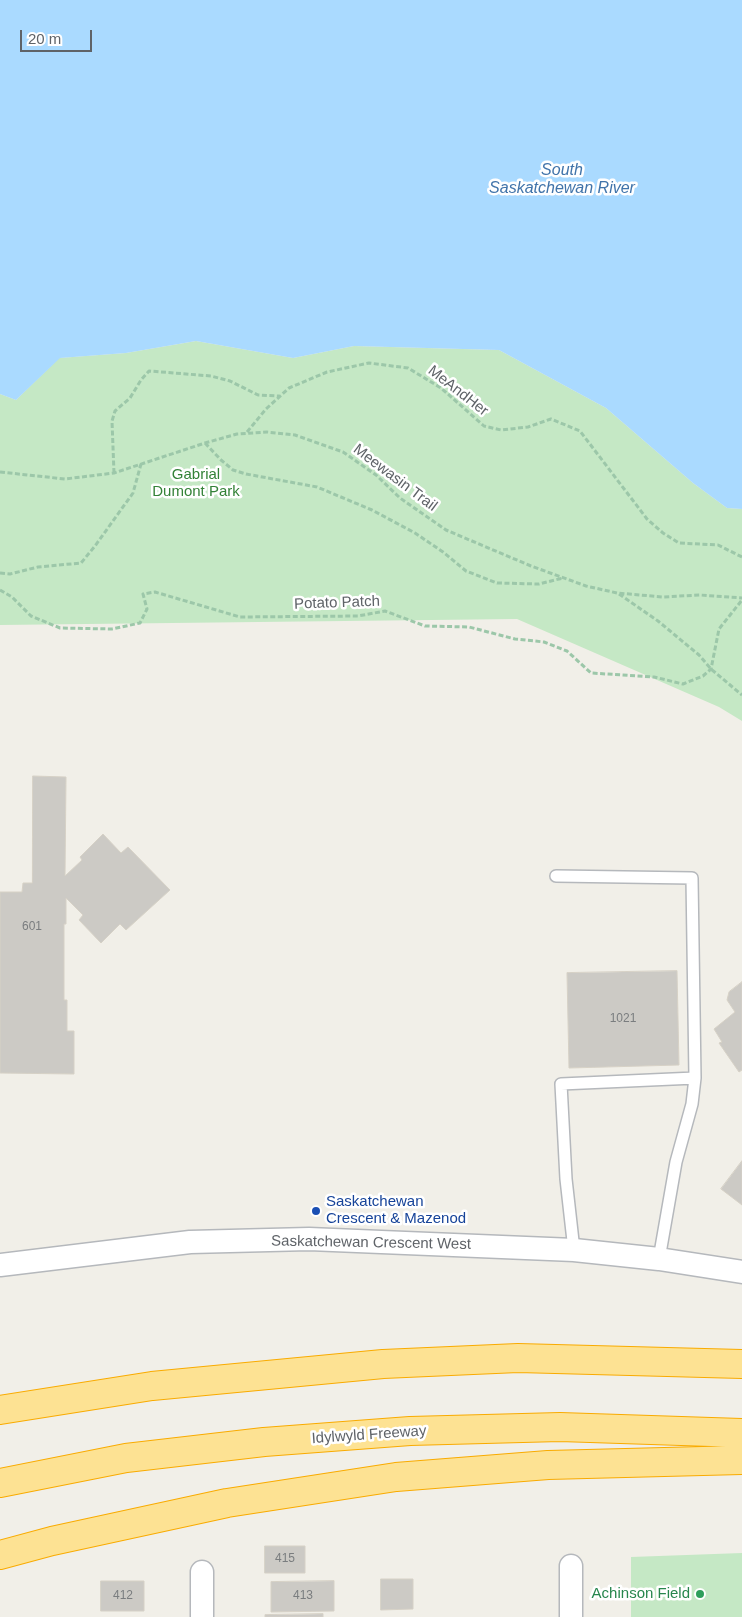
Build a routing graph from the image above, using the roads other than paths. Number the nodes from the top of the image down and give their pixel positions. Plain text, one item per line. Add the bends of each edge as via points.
1 (556, 876) dead end
2 (695, 1078) junction
3 (574, 1250) junction
4 (660, 1259) junction
5 (0, 1265) edge
6 (742, 1272) edge
7 (742, 1364) edge
8 (0, 1410) edge
9 (742, 1434) edge
10 (742, 1460) edge
11 (0, 1483) edge
12 (0, 1555) edge
13 (571, 1566) dead end
14 (202, 1572) dead end
15 (202, 1617) edge
16 (571, 1617) edge

1 - 2 lane via 692,878
2 - 3 lane via 562,1084 566,1179
2 - 4 lane via 692,1104 676,1162
3 - 4 street, Saskatchewan Crescent West
3 - 5 street, Saskatchewan Crescent West via 309,1239 190,1242
4 - 6 street, Saskatchewan Crescent West
7 - 8 highway via 518,1358 383,1364 152,1386
9 - 11 highway, Idylwyld Freeway via 560,1427 410,1431 264,1442 126,1458
10 - 12 highway via 548,1465 396,1477 226,1503
13 - 16 street
14 - 15 street

